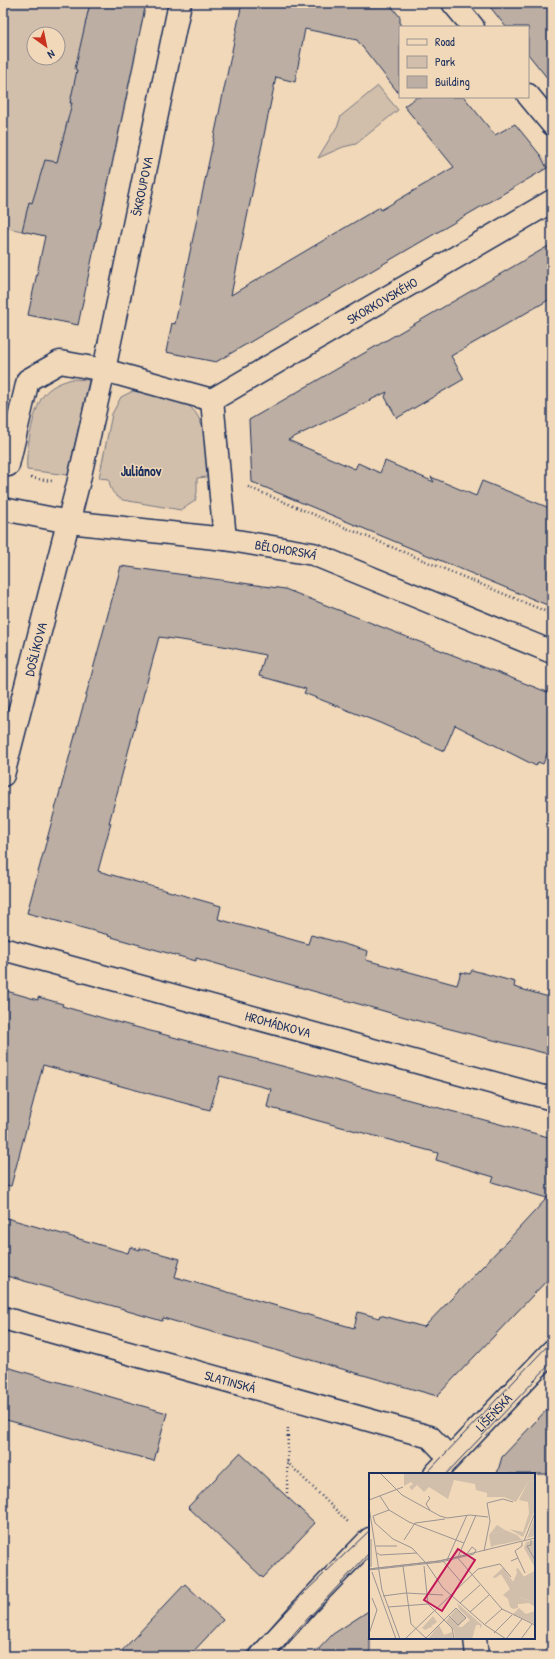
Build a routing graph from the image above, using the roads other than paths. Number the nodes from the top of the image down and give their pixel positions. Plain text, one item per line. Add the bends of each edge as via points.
1 (180, 3) edge
2 (453, 3) edge
3 (472, 26) edge
4 (529, 96) edge
5 (552, 124) edge
6 (552, 201) edge
7 (104, 370) junction
8 (212, 400) junction
9 (8, 465) dead end
10 (3, 509) edge
11 (69, 522) junction
12 (225, 539) junction
13 (552, 652) edge
14 (3, 775) edge
15 (3, 949) edge
16 (552, 1099) edge
17 (3, 1318) edge
18 (552, 1351) edge
19 (450, 1458) junction
20 (436, 1473) edge
21 (369, 1540) edge
22 (475, 1639) edge
23 (264, 1654) edge
24 (477, 1656) edge

1 - 7 street, ŠKROUPOVA
2 - 3 street
4 - 5 street
6 - 8 street, SKORKOVSKÉHO
7 - 8 street
7 - 9 street via 60,362 28,380
7 - 11 street, ŠKROUPOVA
8 - 12 street
10 - 11 street, BĚLOHORSKÁ
11 - 12 street, BĚLOHORSKÁ
11 - 14 street, DOŠLÍKOVA
12 - 13 street, BĚLOHORSKÁ via 313,554
15 - 16 street, HROMÁDKOVA
17 - 19 street, SLATINSKÁ via 430,1437
18 - 19 street, LÍŠEŇSKÁ
19 - 20 street, LÍŠEŇSKÁ
21 - 23 street via 310,1601
22 - 24 street

